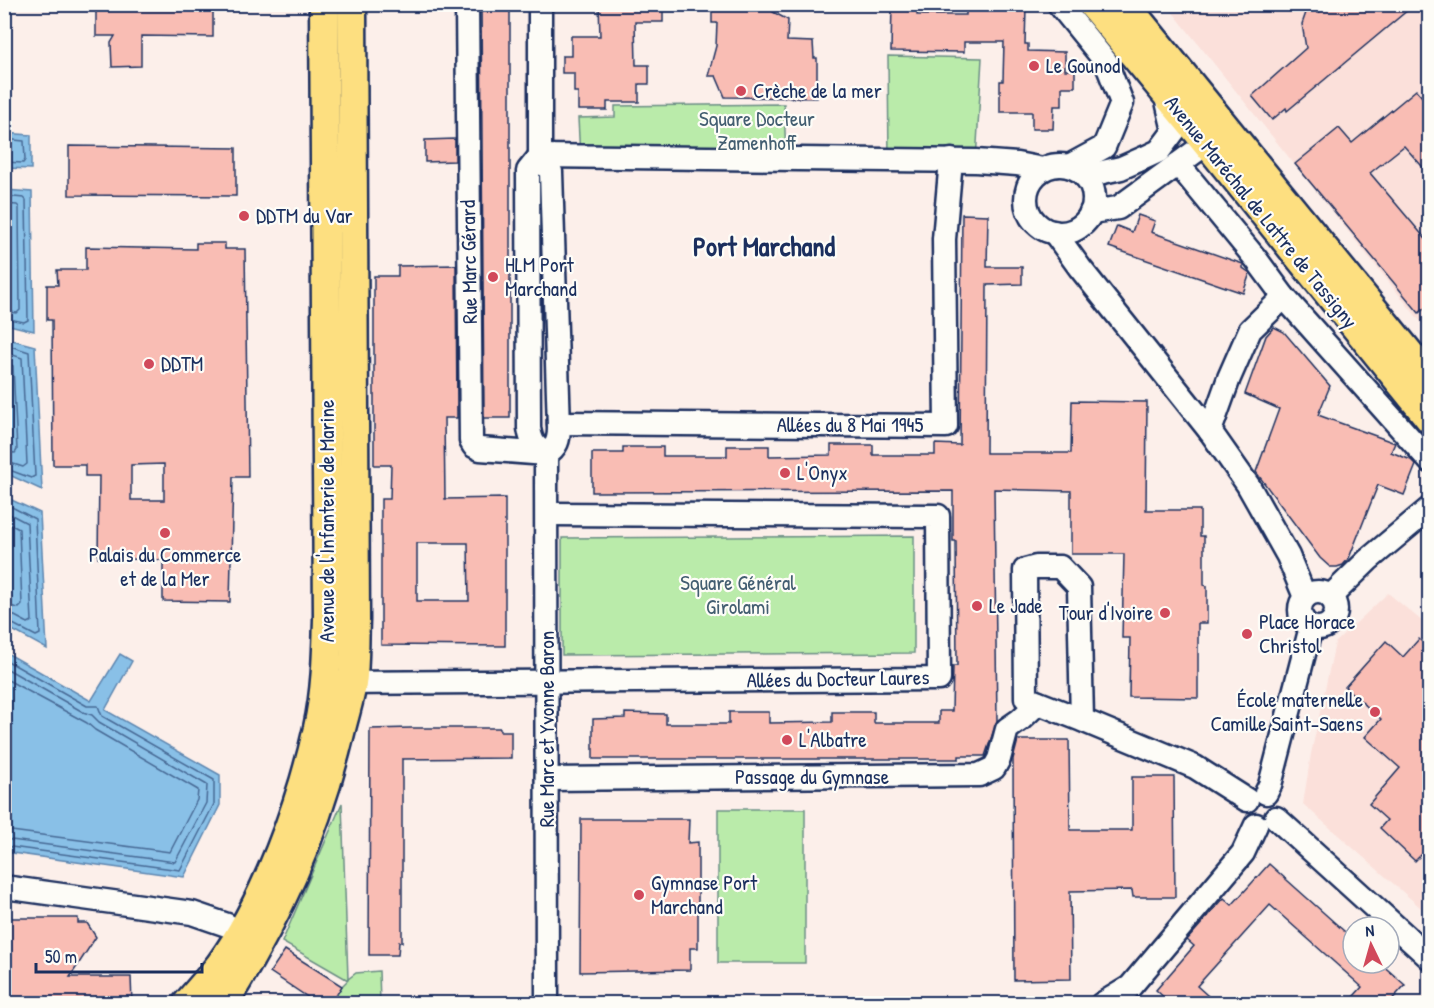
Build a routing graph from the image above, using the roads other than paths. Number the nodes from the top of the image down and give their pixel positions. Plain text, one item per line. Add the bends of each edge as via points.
1 (324, 4) edge
2 (352, 4) edge
3 (467, 4) edge
4 (540, 4) edge
5 (1059, 4) edge
6 (1092, 4) edge
7 (1125, 4) edge
8 (1199, 123) junction
9 (540, 156) junction
10 (951, 160) junction
11 (1017, 164) junction
12 (1178, 164) junction
13 (1043, 169) junction
14 (1077, 171) junction
15 (1028, 186) junction
16 (1084, 220) junction
17 (1054, 232) junction
18 (1080, 268) junction
19 (1284, 297) junction
20 (1430, 379) edge
21 (1430, 419) edge
22 (559, 423) junction
23 (1210, 431) junction
24 (546, 454) junction
25 (1430, 461) edge
26 (1430, 508) edge
27 (548, 514) junction
28 (1305, 597) junction
29 (1330, 597) junction
30 (1311, 627) junction
31 (546, 681) junction
32 (338, 683) junction
33 (1038, 703) junction
34 (1082, 720) junction
35 (547, 779) junction
36 (1256, 796) junction
37 (1266, 822) junction
38 (4, 887) edge
39 (240, 933) junction
40 (1430, 958) edge
41 (187, 1004) edge
42 (223, 1004) edge
43 (547, 1004) edge
44 (1102, 1004) edge

1 - 32 main road, Avenue de l'Infanterie de Marine via 328,619
2 - 32 main road, Avenue de l'Infanterie de Marine via 355,620
3 - 24 street, Rue Marc Gérard via 471,441 480,449
4 - 9 street, Rue Marc et Yvonne Baron
5 - 14 street via 1106,62 1122,103 1104,147
6 - 8 main road, Avenue Maréchal de Lattre de Tassigny via 1165,93
7 - 8 main road, Avenue Maréchal de Lattre de Tassigny
8 - 12 street
8 - 14 street via 1159,151 1121,168
8 - 20 main road, Avenue Maréchal de Lattre de Tassigny
8 - 21 main road, Avenue Maréchal de Lattre de Tassigny
9 - 10 street
9 - 22 street, Rue Marc et Yvonne Baron via 551,172
9 - 24 street, Rue Marc et Yvonne Baron via 528,171 530,428 535,446
10 - 11 street
10 - 22 street, Allées du 8 Mai 1945 via 944,239 946,426
11 - 13 street
11 - 15 street
12 - 16 street via 1118,208
12 - 19 street
13 - 14 street via 1058,164
13 - 15 street
14 - 16 street via 1092,186 1094,197
15 - 17 street via 1026,206 1031,218
16 - 17 street via 1068,232
16 - 18 street
17 - 18 street
18 - 23 street
19 - 23 street via 1250,330
19 - 25 street
22 - 24 street, Rue Marc et Yvonne Baron via 555,448
23 - 28 street via 1248,485 1288,556
24 - 27 street, Rue Marc et Yvonne Baron
26 - 29 street
27 - 31 street, Rue Marc et Yvonne Baron
27 - 31 street, Allées du Docteur Laures via 938,516 939,679
28 - 29 street via 1317,592
28 - 30 street via 1299,608 1300,617
29 - 30 street via 1335,607 1333,620 1323,628
30 - 36 street via 1270,785
31 - 32 street
31 - 35 street, Rue Marc et Yvonne Baron
32 - 39 main road, Avenue de l'Infanterie de Marine via 318,728 285,837
32 - 42 main road, Avenue de l'Infanterie de Marine via 326,788 308,840 279,907
33 - 34 street
33 - 34 street via 1026,698 1025,570 1060,567 1079,587
33 - 35 street, Passage du Gymnase via 1007,729 994,768 979,775
34 - 36 street
35 - 43 street, Rue Marc et Yvonne Baron
36 - 37 street via 1245,811 1246,816
36 - 37 street via 1276,801 1278,813
37 - 40 street
37 - 44 street via 1130,987
38 - 39 street via 192,913
39 - 41 main road, Avenue de l'Infanterie de Marine via 220,965

